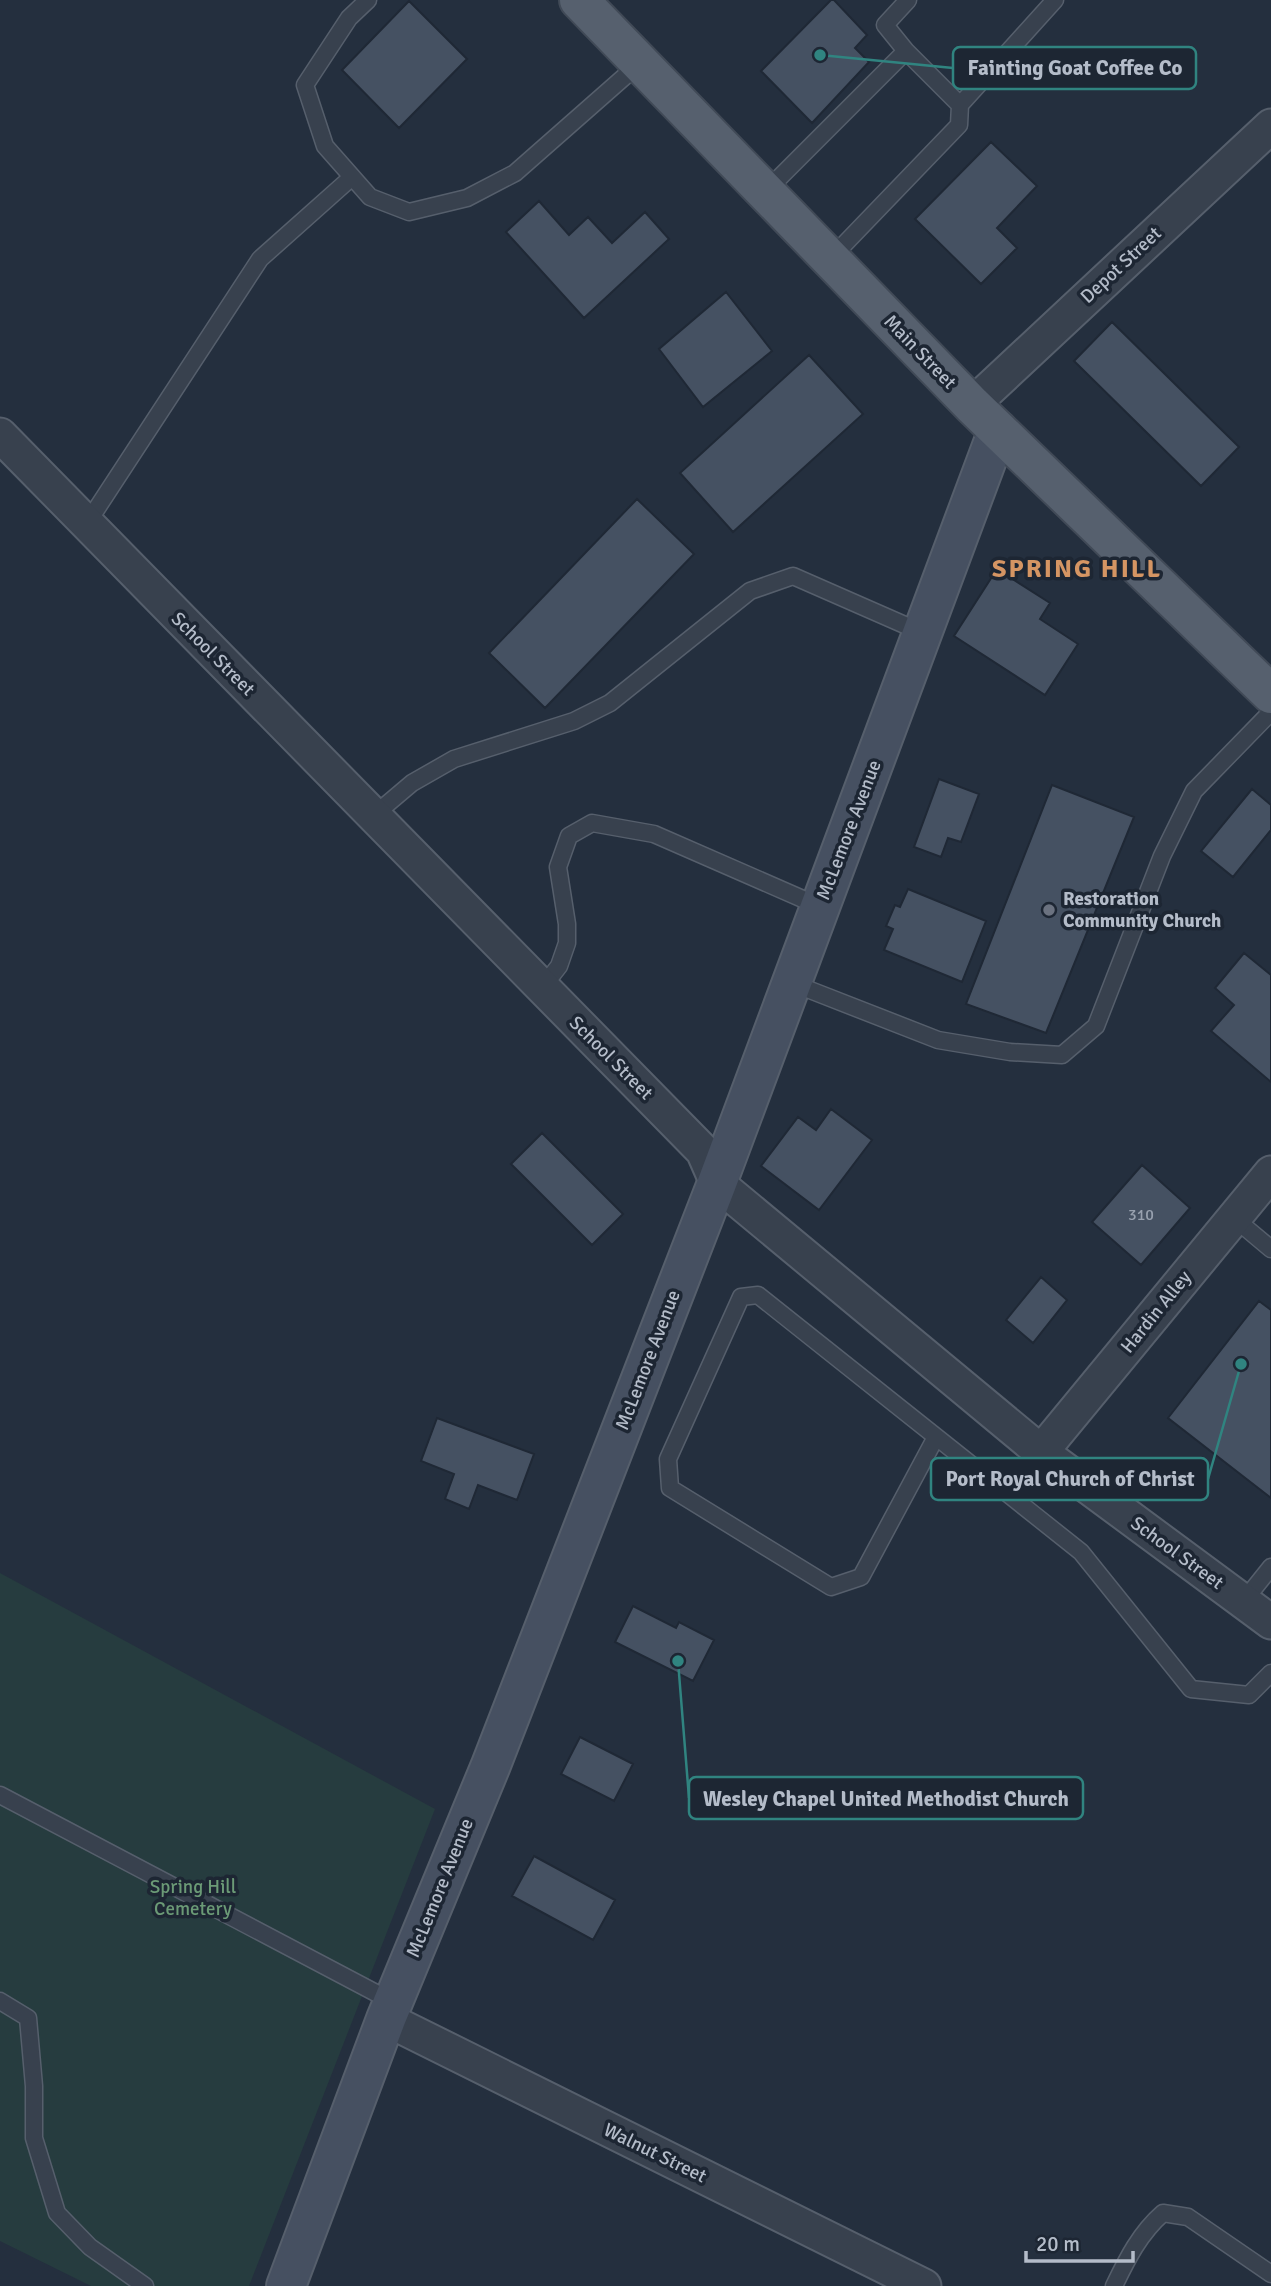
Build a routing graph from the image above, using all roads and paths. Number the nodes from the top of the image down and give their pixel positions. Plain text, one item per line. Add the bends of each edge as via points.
1 (368, 0) edge
2 (579, 0) edge
3 (908, 0) edge
4 (1055, 0) edge
5 (906, 51) junction
6 (640, 64) junction
7 (960, 105) junction
8 (1271, 126) edge
9 (352, 177) junction
10 (765, 192) junction
11 (830, 259) junction
12 (985, 418) junction
13 (0, 435) edge
14 (86, 525) junction
15 (923, 633) junction
16 (1271, 694) edge
17 (1271, 712) edge
18 (373, 816) junction
19 (821, 907) junction
20 (792, 983) junction
21 (542, 988) junction
22 (1271, 1173) edge
23 (717, 1183) junction
24 (1234, 1218) junction
25 (1271, 1249) edge
26 (936, 1437) junction
27 (1041, 1452) junction
28 (1271, 1567) edge
29 (1243, 1602) junction
30 (1271, 1622) edge
31 (1271, 1673) edge
32 (0, 1795) edge
33 (0, 2001) edge
34 (390, 2011) junction
35 (1271, 2274) edge
36 (918, 2285) edge
37 (145, 2286) edge
38 (286, 2286) edge
39 (1114, 2286) edge

1 - 9 lane via 349,18 306,85 325,146
2 - 6 main road, Main Street
3 - 5 lane via 885,25
4 - 7 lane
5 - 7 lane
5 - 10 lane
6 - 9 lane via 515,173 467,198 409,212 370,197
6 - 10 main road, Main Street
7 - 11 lane via 959,125
8 - 12 street, Depot Street
9 - 14 lane via 260,260
10 - 11 main road, Main Street
11 - 12 main road, Main Street
12 - 15 street, McLemore Avenue
12 - 16 main road, Main Street
13 - 14 street, School Street
14 - 18 street, School Street
15 - 18 lane via 793,576 750,591 610,703 574,721 454,759 412,783
15 - 19 street, McLemore Avenue
17 - 20 lane via 1194,791 1162,856 1096,1026 1062,1055 938,1040
18 - 21 street, School Street
19 - 20 street, McLemore Avenue
19 - 21 lane via 654,834 592,822 569,836 558,867 567,943 559,966
20 - 23 street, McLemore Avenue
21 - 23 street, School Street via 703,1151
22 - 24 street, Hardin Alley
23 - 27 street, School Street
23 - 34 street, McLemore Avenue via 491,1765
24 - 25 lane
24 - 27 street, Hardin Alley
26 - 26 lane via 758,1295 741,1297 668,1459 670,1488 831,1587 861,1577
26 - 31 lane via 1081,1552 1191,1689 1249,1695
27 - 29 street, School Street
28 - 29 lane
29 - 30 street, School Street
32 - 34 lane
33 - 37 lane via 28,2018 34,2138 57,2213 90,2248
34 - 36 street, Walnut Street
34 - 38 street, McLemore Avenue
35 - 39 lane via 1188,2217 1163,2213 1131,2251

